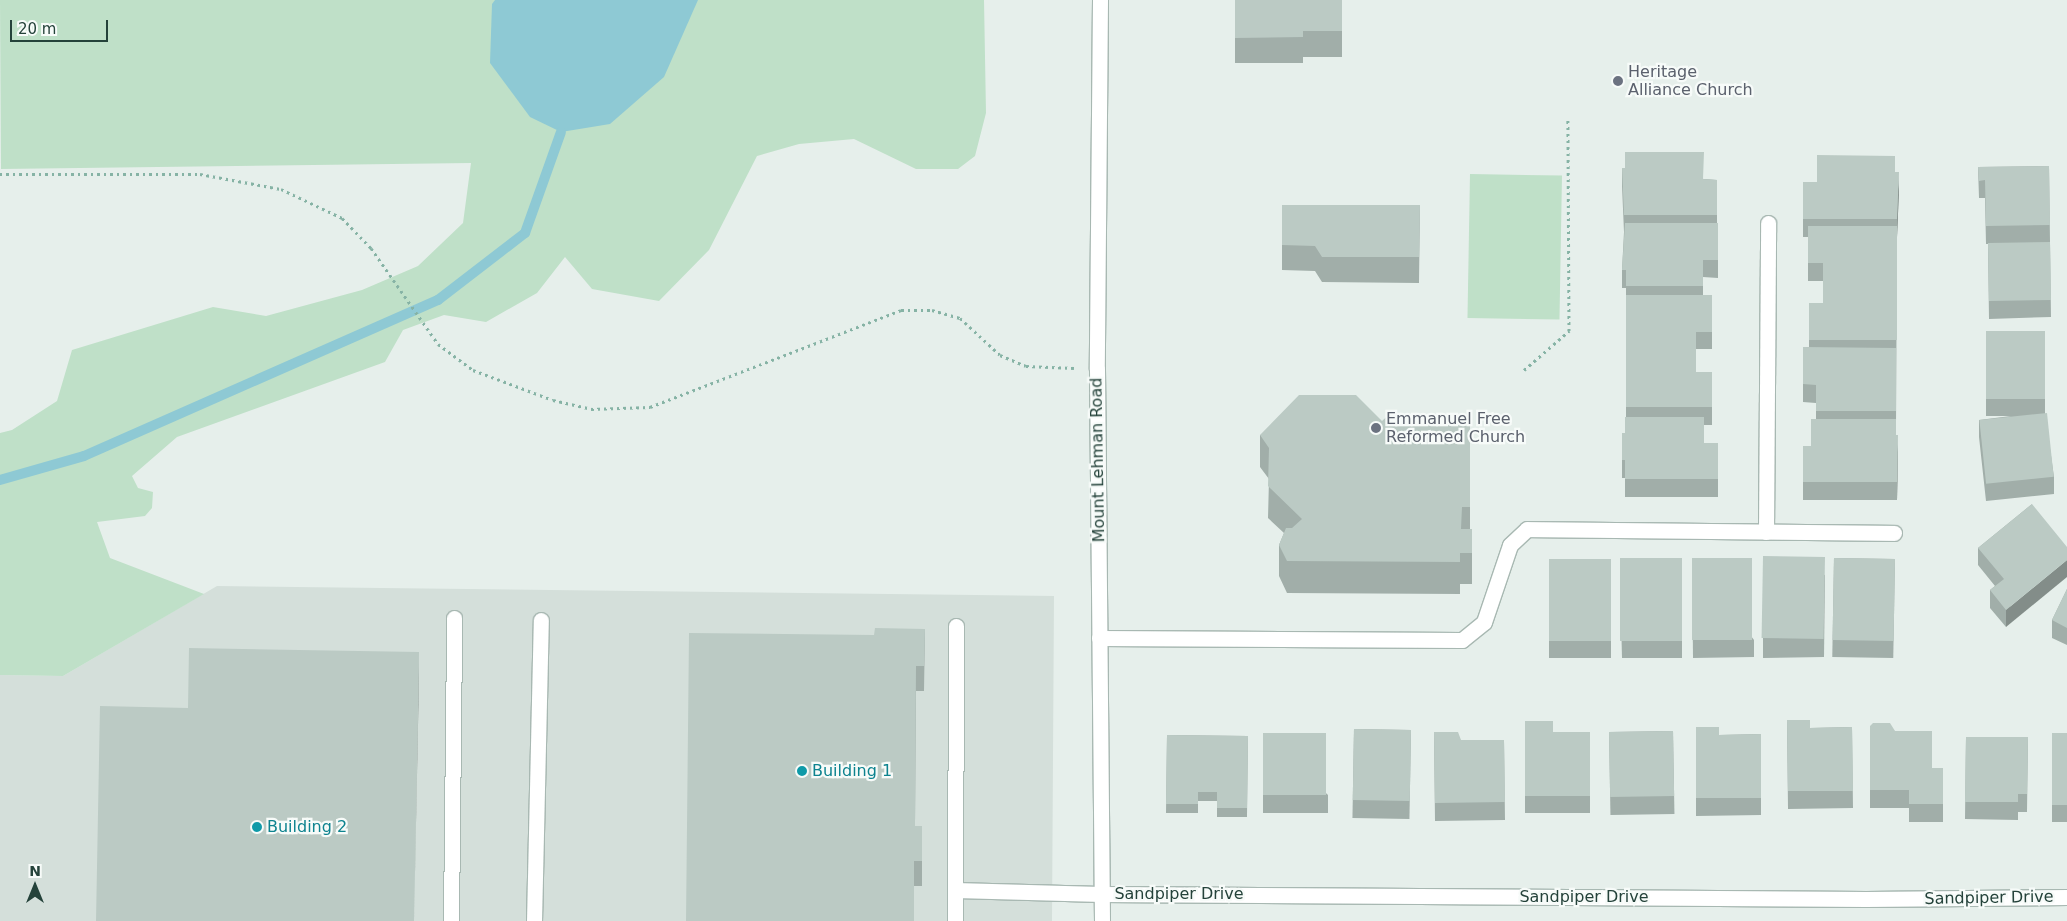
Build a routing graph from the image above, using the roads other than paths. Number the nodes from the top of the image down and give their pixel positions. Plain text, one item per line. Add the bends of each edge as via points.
1 (1100, 0) edge
2 (1768, 223) dead end
3 (1766, 532) junction
4 (1894, 533) dead end
5 (454, 618) dead end
6 (541, 620) dead end
7 (956, 626) dead end
8 (1099, 638) junction
9 (956, 890) junction
10 (1101, 894) junction
11 (2067, 897) edge
12 (451, 921) edge
13 (534, 921) edge
14 (955, 921) edge
15 (1102, 921) edge

1 - 8 street, Mount Lehman Road
2 - 3 street
3 - 4 street
3 - 8 street via 1527,529 1510,545 1484,622 1462,640
5 - 12 street
6 - 13 street
7 - 9 street
8 - 10 street, Mount Lehman Road
9 - 10 street, Sandpiper Drive
9 - 14 street
10 - 11 street, Sandpiper Drive via 1866,899
10 - 15 street, Mount Lehman Road

